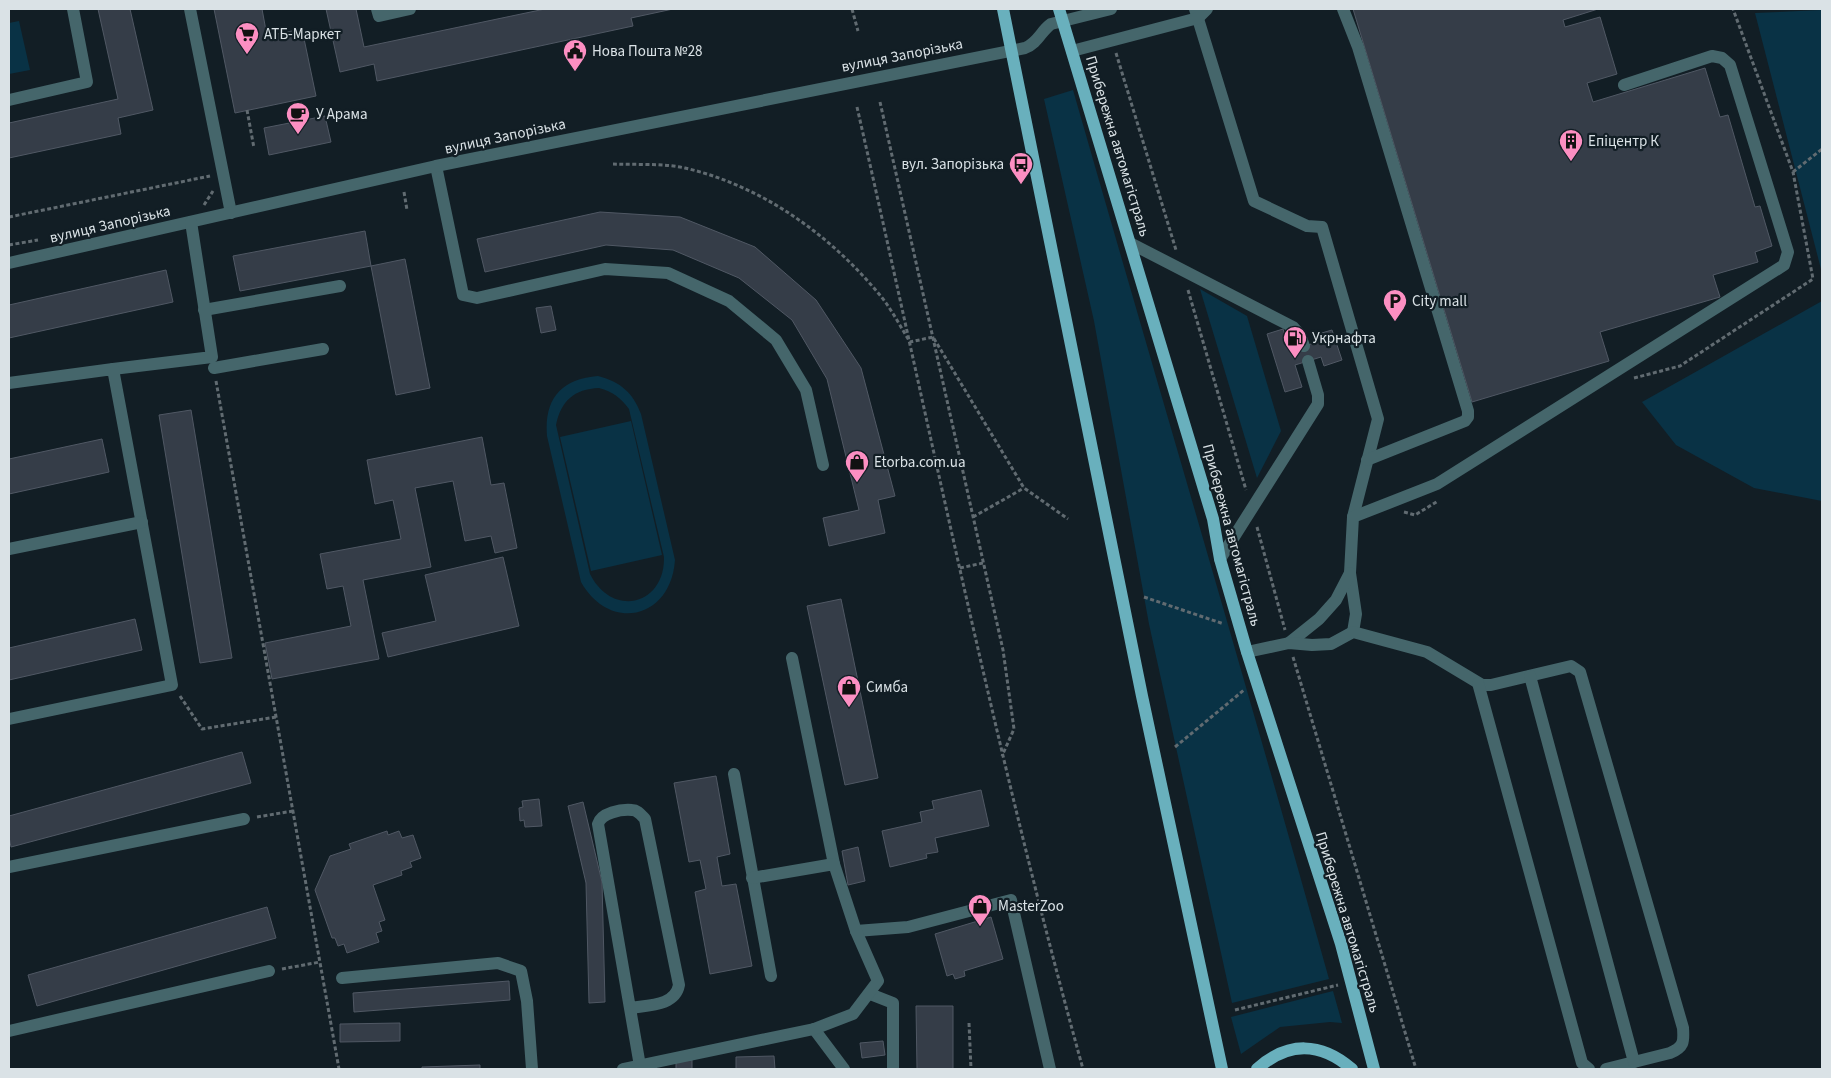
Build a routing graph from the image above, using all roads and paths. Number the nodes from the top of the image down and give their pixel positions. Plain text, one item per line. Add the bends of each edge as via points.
1 (73, 9) edge
2 (190, 9) edge
3 (377, 9) edge
4 (410, 9) edge
5 (852, 9) edge
6 (1003, 9) edge
7 (1111, 9) edge
8 (1343, 9) edge
9 (1733, 9) edge
10 (1200, 12) edge
11 (1061, 15) edge
12 (858, 31) dead end
13 (1112, 40) junction
14 (1010, 50) junction
15 (1072, 51) junction
16 (1624, 85) dead end
17 (9, 100) edge
18 (880, 102) dead end
19 (857, 107) dead end
20 (247, 110) dead end
21 (254, 148) dead end
22 (1822, 149) edge
23 (612, 164) dead end
24 (436, 166) junction
25 (1793, 172) junction
26 (223, 173) junction
27 (404, 192) dead end
28 (407, 210) dead end
29 (231, 213) junction
30 (9, 217) edge
31 (191, 222) junction
32 (1130, 243) junction
33 (9, 264) edge
34 (1182, 271) junction
35 (340, 286) dead end
36 (204, 310) junction
37 (933, 337) junction
38 (910, 342) junction
39 (1304, 346) dead end
40 (323, 349) dead end
41 (1308, 361) dead end
42 (214, 368) joint
43 (113, 369) junction
44 (1628, 380) dead end
45 (9, 383) edge
46 (1367, 460) junction
47 (823, 465) dead end
48 (1024, 488) junction
49 (1391, 500) junction
50 (1440, 500) dead end
51 (1251, 508) junction
52 (973, 517) junction
53 (1353, 517) junction
54 (1068, 520) dead end
55 (142, 522) junction
56 (9, 549) edge
57 (1220, 559) junction
58 (983, 563) junction
59 (960, 568) junction
60 (1350, 573) junction
61 (1144, 597) dead end
62 (1228, 626) dead end
63 (1354, 632) junction
64 (1289, 643) junction
65 (1247, 652) junction
66 (792, 658) dead end
67 (1530, 676) junction
68 (1478, 683) junction
69 (172, 685) junction
70 (1247, 687) dead end
71 (276, 716) junction
72 (9, 719) edge
73 (1175, 746) dead end
74 (1002, 756) junction
75 (734, 774) dead end
76 (293, 811) junction
77 (244, 819) joint
78 (834, 864) junction
79 (9, 867) edge
80 (752, 878) junction
81 (856, 931) junction
82 (320, 962) junction
83 (269, 971) joint
84 (771, 976) dead end
85 (342, 978) dead end
86 (1340, 985) dead end
87 (870, 994) junction
88 (630, 1008) junction
89 (1234, 1010) dead end
90 (969, 1023) dead end
91 (814, 1029) junction
92 (9, 1031) edge
93 (1634, 1062) junction
94 (640, 1066) junction
95 (339, 1069) edge
96 (532, 1069) edge
97 (623, 1069) edge
98 (844, 1069) edge
99 (893, 1069) edge
100 (971, 1069) edge
101 (1050, 1069) edge
102 (1082, 1069) edge
103 (1222, 1069) edge
104 (1257, 1069) edge
105 (1352, 1069) edge
106 (1374, 1069) edge
107 (1416, 1069) edge
108 (1588, 1069) edge
109 (1606, 1069) edge

1 - 17 street via 87,82
2 - 26 street
3 - 4 street via 379,16
5 - 12 path
6 - 14 main road
7 - 11 street, вулиця Запорізька
8 - 46 street via 1361,56 1468,411 1465,421
9 - 25 path
10 - 13 street
10 - 46 street via 1254,201 1307,226 1322,227 1378,419
11 - 14 street, вулиця Запорізька via 1029,47
11 - 15 main road, Прибережна автомагістраль
13 - 15 street
13 - 34 path
14 - 24 street, вулиця Запорізька
14 - 103 main road
15 - 32 main road, Прибережна автомагістраль
16 - 49 street via 1712,56 1722,58 1730,65 1788,260 1784,266 1437,484
18 - 37 path
19 - 38 path
20 - 21 path
22 - 25 path
23 - 38 path via 684,168 740,187 791,212 838,250 880,295
24 - 29 street, вулиця Запорізька
24 - 47 street via 463,295 477,298 605,269 668,273 729,301 776,340 806,390
25 - 44 path via 1813,279 1680,366
26 - 29 street
26 - 30 path
27 - 28 path
29 - 31 street, вулиця Запорізька
31 - 33 street, вулиця Запорізька
31 - 36 street
32 - 34 street
32 - 57 main road, Прибережна автомагістраль via 1213,519
34 - 39 street via 1293,327
34 - 51 path
35 - 36 street
36 - 43 street via 212,356
37 - 38 path
37 - 48 path
37 - 52 path
38 - 59 path
40 - 42 street
41 - 51 street via 1318,404
42 - 71 path
43 - 45 street
43 - 55 street
46 - 53 street
48 - 52 path
48 - 54 path
49 - 50 path via 1401,512 1415,515
49 - 53 street
51 - 57 street
51 - 64 path
52 - 58 path
53 - 60 street
55 - 56 street
55 - 69 street
57 - 65 main road, Прибережна автомагістраль
58 - 59 path
58 - 74 path via 1003,650 1014,728
59 - 74 path
60 - 63 street via 1356,614
60 - 64 street via 1336,600 1319,619
61 - 62 path
63 - 64 street via 1331,644
63 - 68 street via 1427,652
64 - 65 street
64 - 107 path
65 - 106 main road, Прибережна автомагістраль via 1340,944
66 - 78 street
67 - 68 street via 1491,685
67 - 93 street
67 - 93 street via 1571,666 1580,672 1683,1028 1684,1041 1680,1049
68 - 108 street via 1582,1063
69 - 71 path via 202,729
69 - 72 street
70 - 73 path
71 - 76 path
74 - 102 path
75 - 80 street
76 - 77 path
76 - 82 path
77 - 79 street
78 - 80 street
78 - 81 street
80 - 84 street
81 - 87 street via 878,982
81 - 101 street via 908,927 1011,900
82 - 83 path
82 - 95 path
83 - 92 street
85 - 96 street via 498,963 521,971 527,1001
86 - 89 path
87 - 91 street via 853,1014
87 - 99 street via 892,1003
88 - 88 street via 598,824 606,814 633,810 645,819 680,985 678,994 671,1000
88 - 94 street
90 - 100 path
91 - 94 street
91 - 98 street
93 - 109 street
94 - 97 street
104 - 105 main road via 1271,1058 1305,1047 1338,1057

